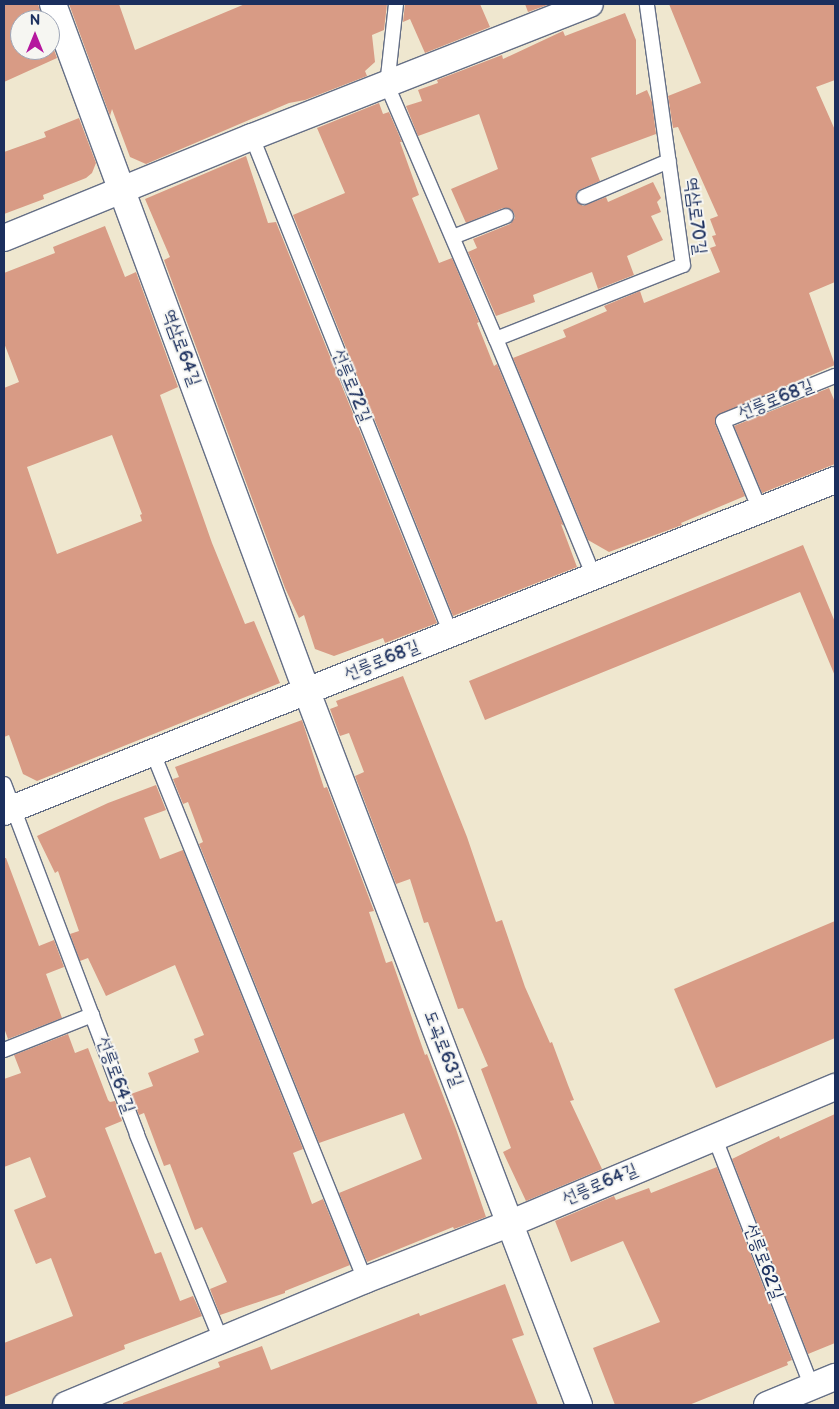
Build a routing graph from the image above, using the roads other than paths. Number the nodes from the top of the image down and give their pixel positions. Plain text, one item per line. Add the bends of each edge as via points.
1 (53, 4) edge
2 (396, 4) edge
3 (590, 4) edge
4 (647, 4) edge
5 (387, 85) junction
6 (252, 137) junction
7 (669, 161) junction
8 (123, 190) junction
9 (584, 197) dead end
10 (506, 216) dead end
11 (453, 237) junction
12 (4, 238) edge
13 (496, 338) junction
14 (835, 376) edge
15 (835, 480) edge
16 (760, 510) junction
17 (594, 577) junction
18 (451, 634) junction
19 (307, 692) junction
20 (153, 753) junction
21 (4, 784) edge
22 (8, 810) edge
23 (92, 1015) junction
24 (4, 1050) edge
25 (835, 1087) edge
26 (714, 1136) junction
27 (509, 1224) junction
28 (365, 1280) junction
29 (221, 1340) junction
30 (835, 1377) edge
31 (812, 1387) junction
32 (66, 1405) edge
33 (579, 1405) edge
34 (767, 1405) edge

1 - 8 street, 역삼로64길
2 - 5 lane
3 - 5 street
4 - 7 lane, 역삼로70길
5 - 6 street
5 - 11 lane
6 - 8 street
6 - 18 lane, 선릉로72길
7 - 9 lane
7 - 13 lane, 역삼로70길 via 683,265
8 - 12 street
8 - 19 street, 역삼로64길
10 - 11 lane
11 - 13 lane
13 - 17 lane
14 - 16 lane, 선릉로68길 via 723,421
15 - 16 street, 선릉로68길
16 - 17 street, 선릉로68길
17 - 18 street, 선릉로68길
18 - 19 street, 선릉로68길
19 - 20 street, 선릉로68길
19 - 27 street, 도곡로63길
20 - 22 street, 선릉로68길
20 - 28 lane
21 - 22 lane
22 - 23 lane, 선릉로64길
23 - 24 lane
23 - 29 lane, 선릉로64길
25 - 26 street, 선릉로64길
26 - 27 street, 선릉로64길
26 - 31 lane, 선릉로62길
27 - 28 street, 선릉로64길
27 - 33 street, 도곡로63길
28 - 29 street, 선릉로64길
29 - 32 street, 선릉로64길
30 - 31 street
31 - 34 street

